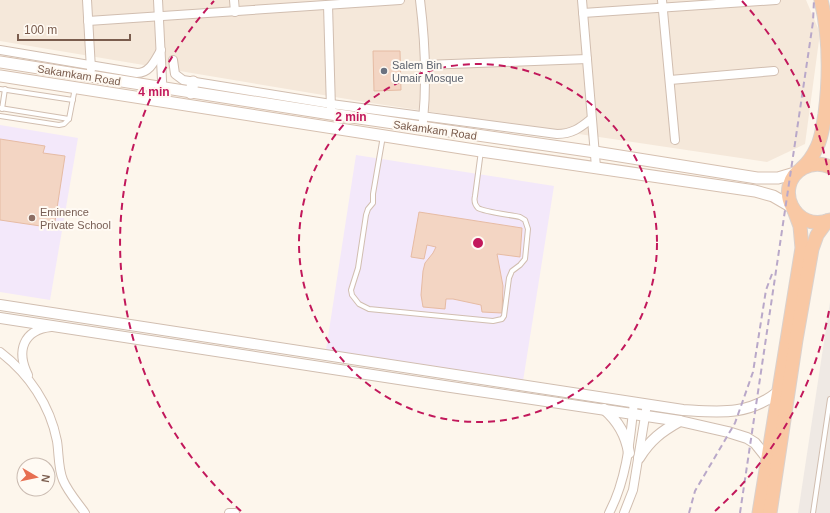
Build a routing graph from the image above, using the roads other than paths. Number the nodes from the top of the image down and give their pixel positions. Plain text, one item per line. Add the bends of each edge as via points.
1 (86, 0) edge
2 (158, 0) edge
3 (234, 0) edge
4 (400, 0) edge
5 (420, 0) edge
6 (582, 0) edge
7 (776, 0) edge
8 (821, 0) edge
9 (698, 3) edge
10 (300, 4) edge
11 (662, 4) edge
12 (328, 5) junction
13 (235, 12) junction
14 (583, 13) junction
15 (159, 17) junction
16 (88, 21) junction
17 (0, 50) edge
18 (161, 50) junction
19 (586, 59) junction
20 (173, 60) dead end
21 (0, 62) edge
22 (91, 65) junction
23 (425, 65) junction
24 (774, 71) dead end
25 (0, 76) edge
26 (92, 77) junction
27 (670, 80) junction
28 (76, 87) junction
29 (192, 87) junction
30 (163, 88) junction
31 (0, 89) edge
32 (5, 89) junction
33 (73, 100) junction
34 (164, 100) junction
35 (1, 108) edge
36 (331, 109) junction
37 (0, 116) edge
38 (424, 117) junction
39 (69, 119) junction
40 (591, 120) junction
41 (423, 128) junction
42 (383, 135) junction
43 (675, 140) dead end
44 (481, 151) junction
45 (595, 152) junction
46 (596, 167) junction
47 (830, 167) edge
48 (799, 170) junction
49 (793, 209) junction
50 (829, 220) edge
51 (0, 305) edge
52 (0, 318) edge
53 (59, 327) junction
54 (0, 352) edge
55 (35, 388) junction
56 (778, 392) junction
57 (830, 399) edge
58 (634, 402) junction
59 (647, 404) junction
60 (604, 409) junction
61 (633, 414) junction
62 (646, 416) junction
63 (680, 421) junction
64 (629, 453) junction
65 (639, 458) junction
66 (767, 458) junction
67 (85, 513) edge
68 (229, 513) edge
69 (235, 513) edge
70 (609, 513) edge
71 (624, 513) edge
72 (759, 513) edge
73 (770, 513) edge
74 (813, 513) edge

1 - 16 street
2 - 15 street
3 - 13 street
4 - 12 street
5 - 23 street
6 - 14 street
7 - 9 street
8 - 48 highway via 829,45 826,106 818,146
9 - 11 street
10 - 12 street
10 - 13 street
11 - 14 street
11 - 27 street
12 - 36 street
13 - 15 street
14 - 19 street
15 - 16 street
15 - 18 street
16 - 22 street
17 - 22 street
18 - 22 street via 150,68 140,73
18 - 30 street
19 - 23 street
19 - 40 street
20 - 29 street via 177,77
21 - 26 main road, Sakamkam Road
22 - 26 street
23 - 38 street
24 - 27 street
25 - 28 main road, Sakamkam Road
26 - 30 main road, Sakamkam Road
27 - 43 street
28 - 33 lane
28 - 34 main road, Sakamkam Road
29 - 30 main road, Sakamkam Road
29 - 36 main road, Sakamkam Road
30 - 34 street
31 - 32 lane
32 - 33 lane
32 - 35 lane
33 - 39 lane
34 - 42 main road, Sakamkam Road
35 - 39 lane
36 - 38 street
36 - 41 main road, Sakamkam Road
37 - 39 lane via 59,125
38 - 40 street via 563,134 575,131
38 - 41 street
40 - 45 street
41 - 45 main road, Sakamkam Road
42 - 44 main road, Sakamkam Road
42 - 44 lane via 374,200 366,214 358,268 351,290 359,304 369,309 493,321 502,319 509,278 524,259 528,229 525,220 520,216 482,210 476,206 474,202
44 - 46 main road, Sakamkam Road
45 - 46 street
45 - 48 main road, Sakamkam Road via 764,178 785,176
46 - 49 main road, Sakamkam Road via 762,192 774,196
47 - 48 highway via 817,164
48 - 49 highway via 789,188 789,200
49 - 50 highway via 807,221 818,223
49 - 56 highway via 800,226 802,248
50 - 73 highway via 817,234 812,249
51 - 58 street
52 - 53 street
53 - 55 street via 36,331 24,344 23,363
53 - 60 street
54 - 55 street via 17,366
55 - 67 street via 54,428 62,479
56 - 59 street via 760,405 739,411 683,410
56 - 66 highway
57 - 74 lane
58 - 59 street
58 - 61 street
59 - 62 street
60 - 61 street
60 - 64 street via 622,430
61 - 62 street
61 - 64 street
62 - 63 street
62 - 65 street
63 - 65 street via 660,432
63 - 66 street via 747,438 756,444
64 - 70 street via 625,474
65 - 71 street via 633,490
66 - 72 highway
68 - 69 street

